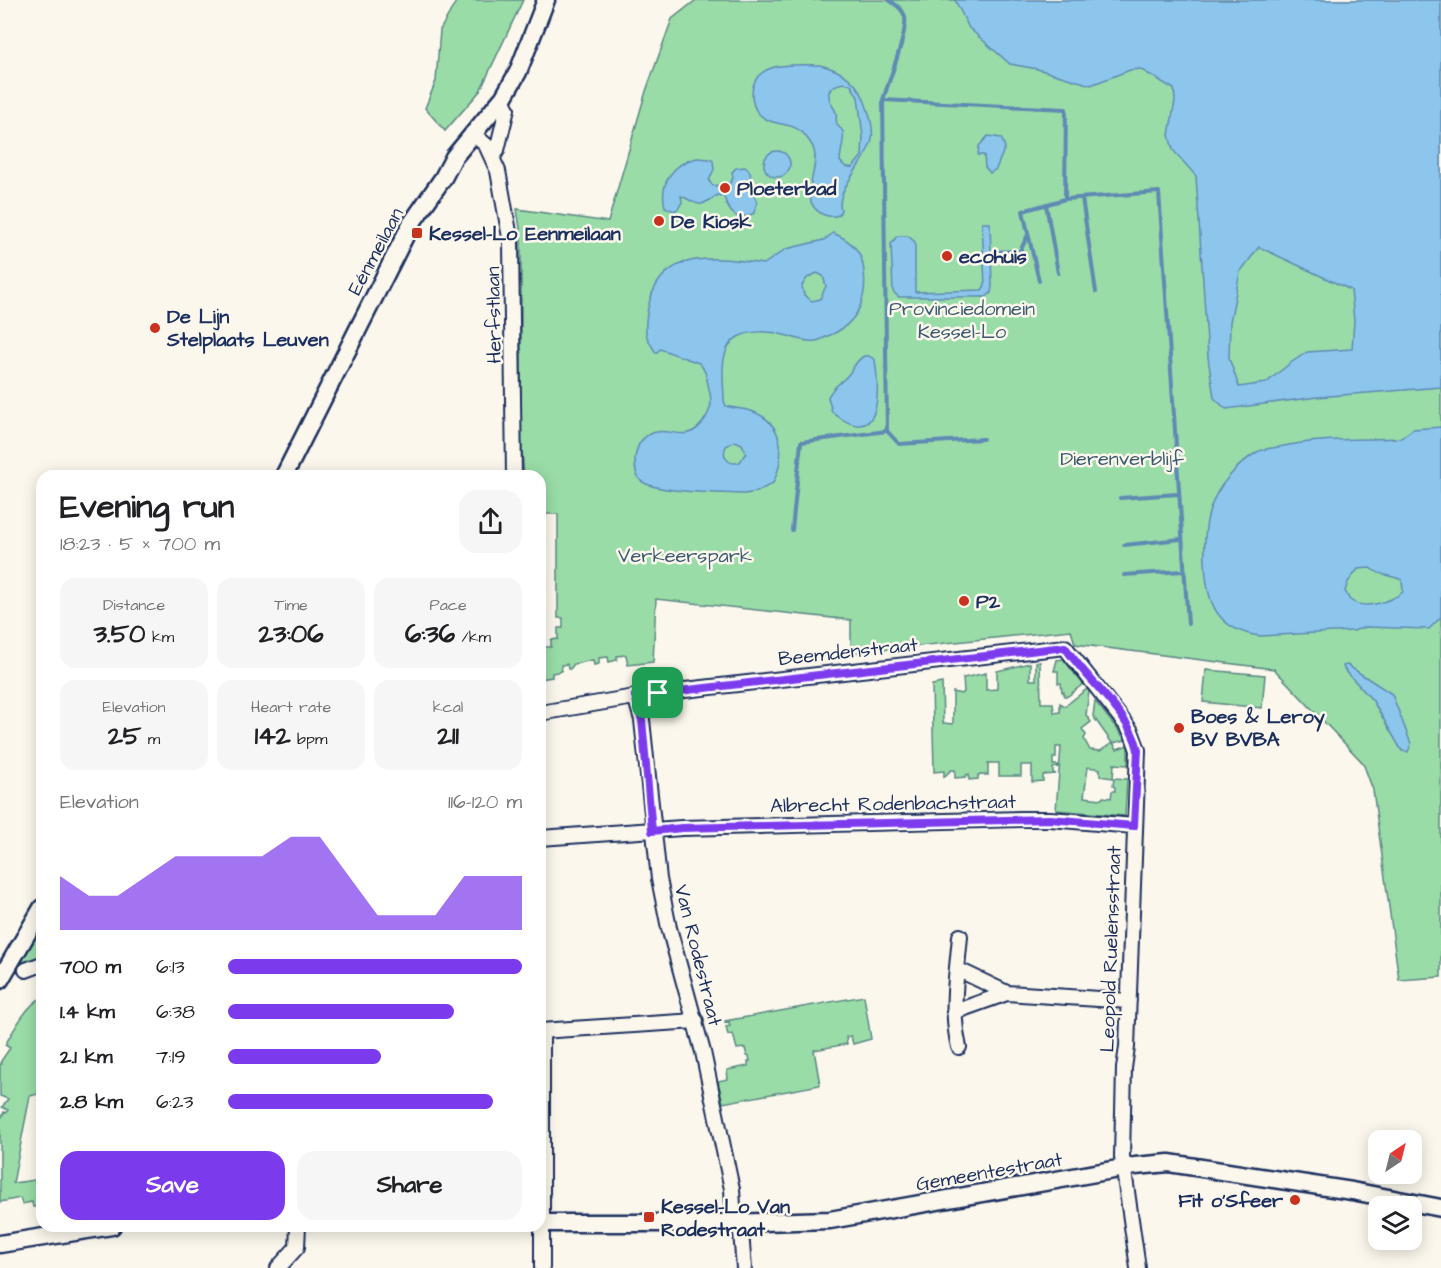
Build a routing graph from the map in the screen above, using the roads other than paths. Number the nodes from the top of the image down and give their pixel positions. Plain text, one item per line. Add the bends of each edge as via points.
1 (546, 0) edge
2 (504, 107) junction
3 (476, 136) junction
4 (493, 157) junction
5 (287, 470) edge
6 (514, 470) edge
7 (1065, 647) joint
8 (635, 696) junction
9 (546, 712) edge
10 (1134, 826) junction
11 (652, 831) junction
12 (546, 838) edge
13 (36, 918) edge
14 (960, 936) dead end
15 (36, 966) edge
16 (957, 969) junction
17 (26, 970) dead end
18 (0, 980) edge
19 (1007, 993) junction
20 (1129, 1001) junction
21 (954, 1012) junction
22 (696, 1021) junction
23 (546, 1032) edge
24 (959, 1047) dead end
25 (1123, 1168) junction
26 (1441, 1208) edge
27 (734, 1222) junction
28 (546, 1223) edge
29 (75, 1232) edge
30 (298, 1232) edge
31 (541, 1232) edge
32 (0, 1244) edge
33 (278, 1268) edge
34 (542, 1268) edge
35 (744, 1268) edge
36 (1138, 1268) edge

1 - 2 street, Eénmeilaan
2 - 3 street, Eénmeilaan
2 - 4 street
3 - 4 street, Herfstlaan
3 - 5 street, Eénmeilaan via 462,163 443,178 411,224
4 - 6 street, Herfstlaan via 512,243
7 - 8 street, Beemdenstraat
7 - 10 street, Leopold Ruelensstraat via 1136,740
8 - 9 street, Beemdenstraat
8 - 11 street, Van Rodestraat via 642,720
10 - 11 street, Albrecht Rodenbachstraat via 1031,819
10 - 20 street, Leopold Ruelensstraat
11 - 12 street, Albrecht Rodenbachstraat
11 - 22 street, Van Rodestraat via 669,928
13 - 18 street
14 - 16 street
15 - 17 street
16 - 19 street
16 - 21 street
19 - 20 street
19 - 21 street
20 - 25 street, Leopold Ruelensstraat
21 - 24 street
22 - 23 street
22 - 27 street, Van Rodestraat via 732,1189
25 - 26 street, Gemeentestraat via 1169,1163
25 - 27 street, Gemeentestraat via 830,1220
25 - 36 street, Leopold Ruelensstraat
27 - 28 street, Gemeentestraat
27 - 35 street, Van Rodestraat via 741,1232
29 - 32 street
30 - 33 street via 297,1247
31 - 34 street

